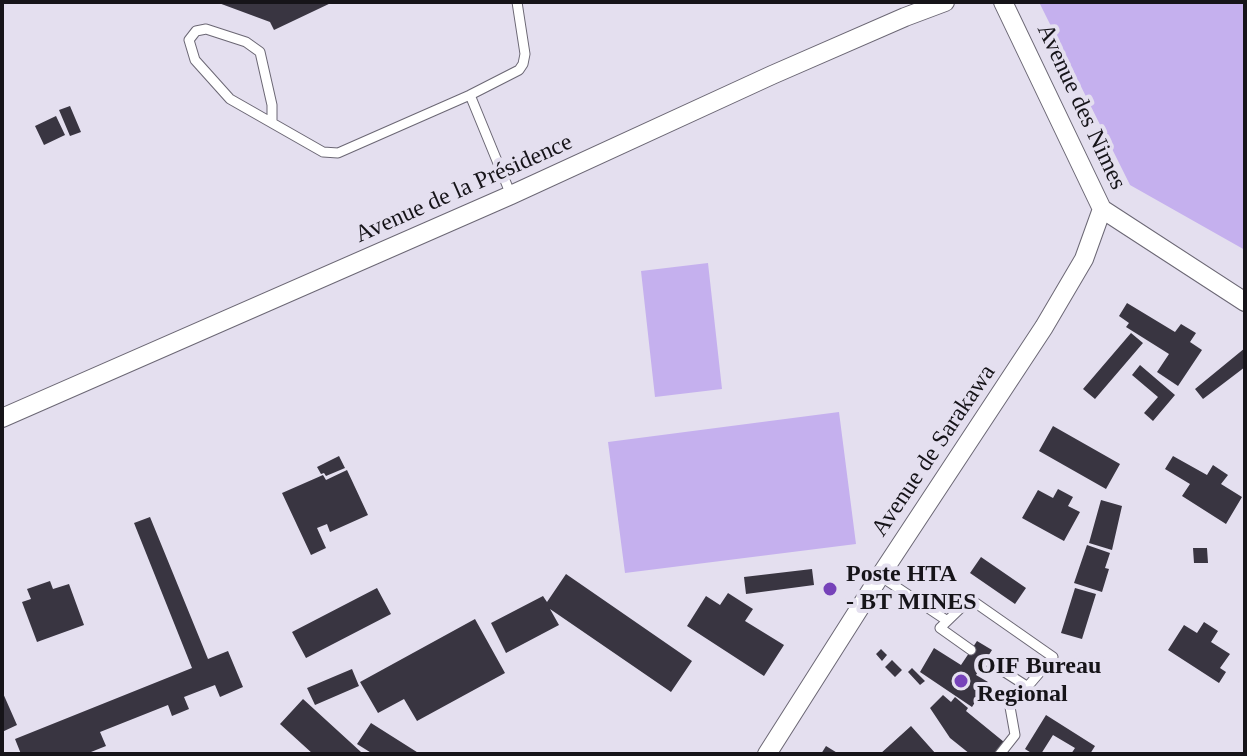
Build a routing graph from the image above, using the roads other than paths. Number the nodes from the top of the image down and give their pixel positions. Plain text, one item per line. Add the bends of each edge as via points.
1 (517, 2) edge
2 (945, 2) edge
3 (1003, 2) edge
4 (470, 95) junction
5 (272, 122) junction
6 (511, 195) junction
7 (1102, 209) junction
8 (1245, 302) edge
9 (2, 418) edge
10 (880, 576) junction
11 (946, 620) junction
12 (971, 650) dead end
13 (986, 660) dead end
14 (1028, 687) junction
15 (767, 754) edge
16 (1000, 754) edge

1 - 4 lane via 523,64
2 - 6 street, Avenue de la Présidence
3 - 7 street, Avenue des Nimes
4 - 5 lane via 338,153 323,152
4 - 6 lane
5 - 5 lane via 260,52 246,42 206,29 196,31 189,40 195,60 230,99
6 - 9 street, Avenue de la Présidence
7 - 8 street, Avenue des Nimes
7 - 10 street, Avenue de Sarakawa via 1084,259 1044,327
10 - 11 lane
10 - 15 street, Avenue de Sarakawa
11 - 12 lane via 940,628
11 - 14 lane via 970,599 1053,657
13 - 14 lane
14 - 16 lane via 1010,707 1015,735

